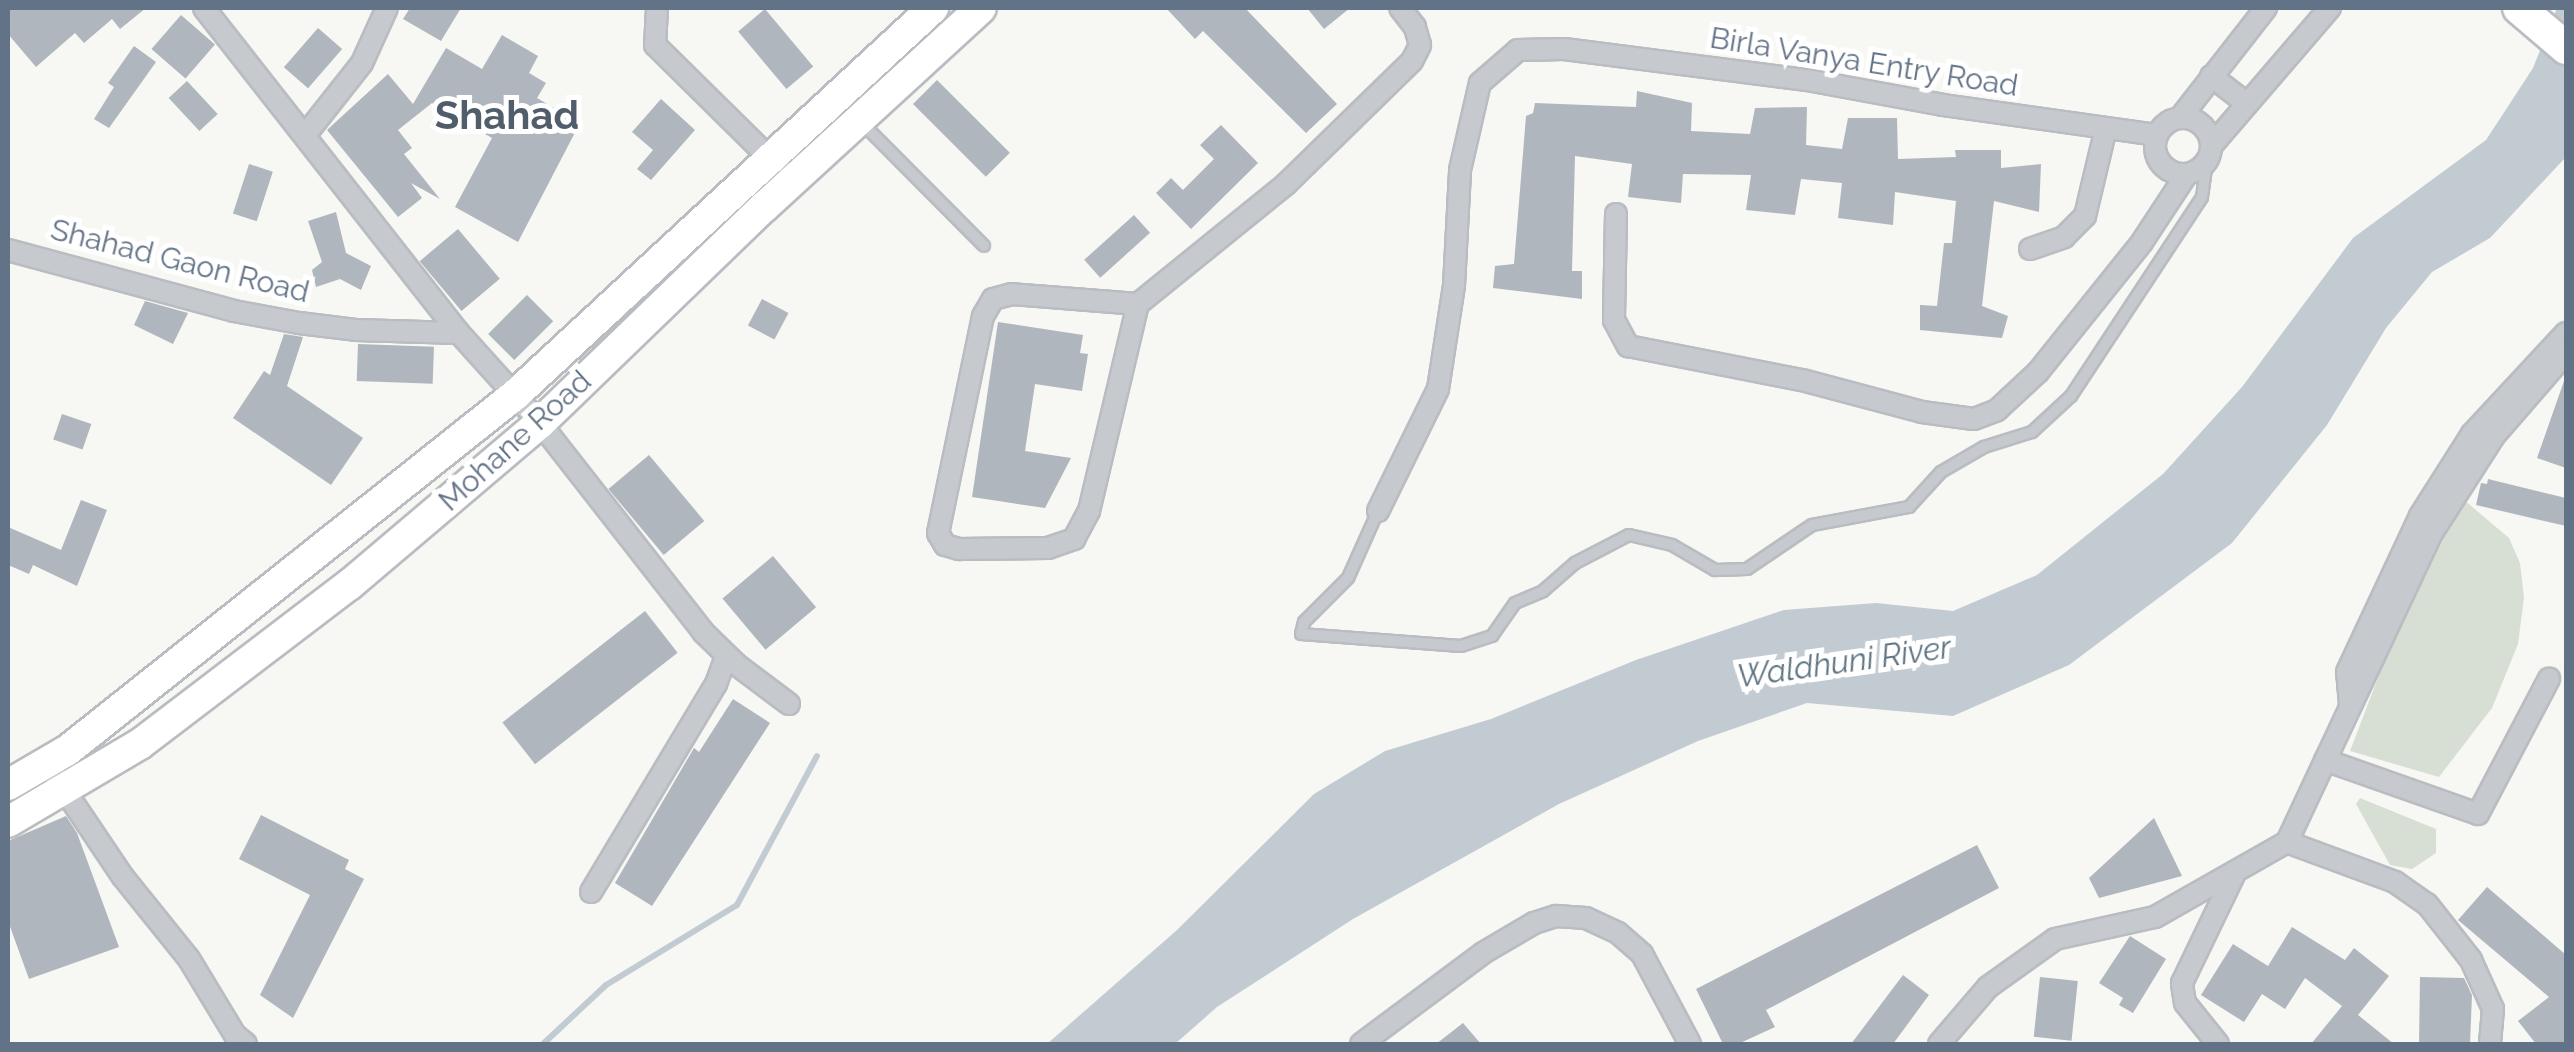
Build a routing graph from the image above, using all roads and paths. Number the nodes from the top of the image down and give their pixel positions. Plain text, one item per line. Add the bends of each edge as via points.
1 (204, 8) edge
2 (387, 8) edge
3 (657, 8) edge
4 (933, 8) edge
5 (981, 8) edge
6 (1400, 8) edge
7 (2266, 8) edge
8 (2330, 8) edge
9 (2519, 8) edge
10 (2566, 48) edge
11 (2211, 76) junction
12 (2246, 102) junction
13 (2180, 118) junction
14 (858, 119) junction
15 (2106, 128) junction
16 (306, 134) junction
17 (2157, 135) junction
18 (2210, 153) junction
19 (782, 169) junction
20 (2186, 175) junction
21 (1616, 214) dead end
22 (984, 246) dead end
23 (2030, 248) dead end
24 (8, 250) edge
25 (1138, 304) junction
26 (2566, 332) edge
27 (459, 333) junction
28 (2566, 353) edge
29 (515, 395) junction
30 (540, 423) junction
31 (1378, 511) joint
32 (726, 656) junction
33 (2550, 679) dead end
34 (789, 704) dead end
35 (2350, 705) junction
36 (2324, 760) junction
37 (48, 764) junction
38 (8, 785) edge
39 (67, 791) junction
40 (8, 822) edge
41 (2287, 842) junction
42 (2234, 876) junction
43 (592, 892) dead end
44 (246, 1044) edge
45 (1361, 1044) edge
46 (1690, 1044) edge
47 (1938, 1044) edge
48 (2218, 1044) edge
49 (2490, 1044) edge

1 - 16 street
2 - 16 street via 362,62
3 - 19 street via 654,45
4 - 19 main road, Mohane Road
5 - 14 main road, Mohane Road
6 - 25 street via 1420,45 1412,61 1286,184
7 - 11 street
8 - 12 street
9 - 10 highway
11 - 12 street
11 - 13 street
12 - 18 street
13 - 17 street
13 - 18 street via 2199,123
14 - 19 main road, Mohane Road
14 - 22 lane
15 - 17 street, Birla Vanya Entry Road
15 - 23 street via 2084,216 2064,237
15 - 31 street, Birla Vanya Entry Road via 1807,80 1564,49 1518,50 1480,83 1460,170 1454,286 1438,389
16 - 27 street
17 - 20 street via 2160,163
18 - 20 street
18 - 31 lane via 2202,197 2071,396 2032,432 1984,447 1941,472 1908,507 1812,526 1747,569 1716,570 1672,545 1628,535 1515,603 1492,636 1461,646 1301,634 1304,622 1348,578
19 - 29 main road, Mohane Road
19 - 30 main road, Mohane Road
20 - 21 street via 2142,242 2038,372 1998,410 1974,419 1628,346 1614,320
24 - 27 street, Shahad Gaon Road via 299,323
25 - 25 street via 1090,511 1074,539 1048,548 946,544 938,533 983,316 993,299 1012,294
26 - 35 street via 2472,434 2420,516 2346,672
27 - 29 street
28 - 35 street via 2459,485
29 - 30 street
29 - 37 main road, Mohane Road
30 - 32 street
30 - 39 main road, Mohane Road via 334,596 140,744
32 - 34 street
32 - 43 street via 716,684
33 - 36 street via 2478,814
35 - 36 street
36 - 41 street
37 - 38 main road, Mohane Road
37 - 39 street
39 - 40 main road, Mohane Road
39 - 44 street
41 - 42 street
41 - 49 street via 2395,882 2427,904 2471,960 2493,1008
42 - 47 street via 2155,916 2055,939 1988,987
42 - 48 street via 2182,982 2186,1003
45 - 46 street via 1483,953 1556,916 1586,918 1642,954

